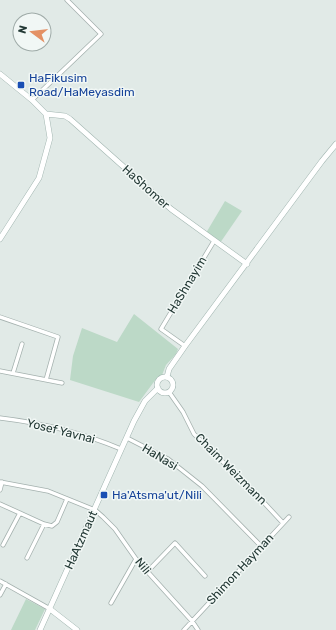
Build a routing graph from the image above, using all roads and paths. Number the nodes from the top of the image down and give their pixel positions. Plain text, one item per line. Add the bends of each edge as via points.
1 (68, 0) edge
2 (0, 74) edge
3 (32, 100) junction
4 (46, 114) junction
5 (336, 144) edge
6 (0, 240) edge
7 (214, 241) junction
8 (246, 264) junction
9 (0, 317) edge
10 (22, 344) dead end
11 (185, 346) junction
12 (0, 371) edge
13 (13, 373) junction
14 (167, 378) junction
15 (46, 380) junction
16 (62, 383) dead end
17 (158, 388) junction
18 (169, 392) junction
19 (0, 418) edge
20 (127, 438) junction
21 (121, 449) junction
22 (1, 482) edge
23 (0, 490) edge
24 (67, 499) junction
25 (0, 504) edge
26 (95, 510) junction
27 (20, 513) junction
28 (289, 517) dead end
29 (283, 523) junction
30 (44, 524) junction
31 (3, 545) dead end
32 (261, 546) junction
33 (27, 558) dead end
34 (136, 559) junction
35 (147, 572) junction
36 (205, 576) dead end
37 (0, 581) edge
38 (6, 584) junction
39 (0, 595) edge
40 (111, 603) dead end
41 (50, 609) junction
42 (192, 621) junction
43 (40, 630) edge
44 (77, 630) edge
45 (184, 630) edge
46 (198, 630) edge

1 - 3 street via 101,34
2 - 3 street
3 - 4 street
4 - 6 street via 50,138 39,178
4 - 7 street, HaShomer via 70,119 171,209
5 - 8 street
7 - 8 street, HaShomer
7 - 11 street, HaShnayim via 161,329
8 - 11 street
9 - 15 street via 58,337
10 - 13 street
11 - 14 street via 169,369
12 - 13 street
13 - 15 street
14 - 17 street via 160,379
14 - 18 street via 173,384
15 - 16 street
17 - 18 street via 161,392
17 - 20 street, HaAtzmaut via 142,406
18 - 29 street, Chaim Weizmann via 194,434
19 - 21 street, Yosef Yavnai via 77,433
20 - 21 street, HaAtzmaut
20 - 32 street, HaNasi via 168,459 202,486
21 - 26 street, HaAtzmaut
22 - 23 street
22 - 24 street via 48,491
24 - 26 street
24 - 30 street via 55,525
25 - 27 street
26 - 34 street, Nili via 115,529
26 - 41 street, HaAtzmaut
27 - 30 street
27 - 31 street
28 - 29 street, Shimon Hayman
29 - 32 street, Shimon Hayman
30 - 33 street
32 - 42 street, Shimon Hayman
34 - 35 street, Nili
34 - 40 street
35 - 36 street via 175,543
35 - 42 street, Nili
37 - 38 street
38 - 39 street
38 - 41 street
41 - 43 street, HaAtzmaut
41 - 44 street
42 - 45 street, Shimon Hayman
42 - 46 street, Nili

